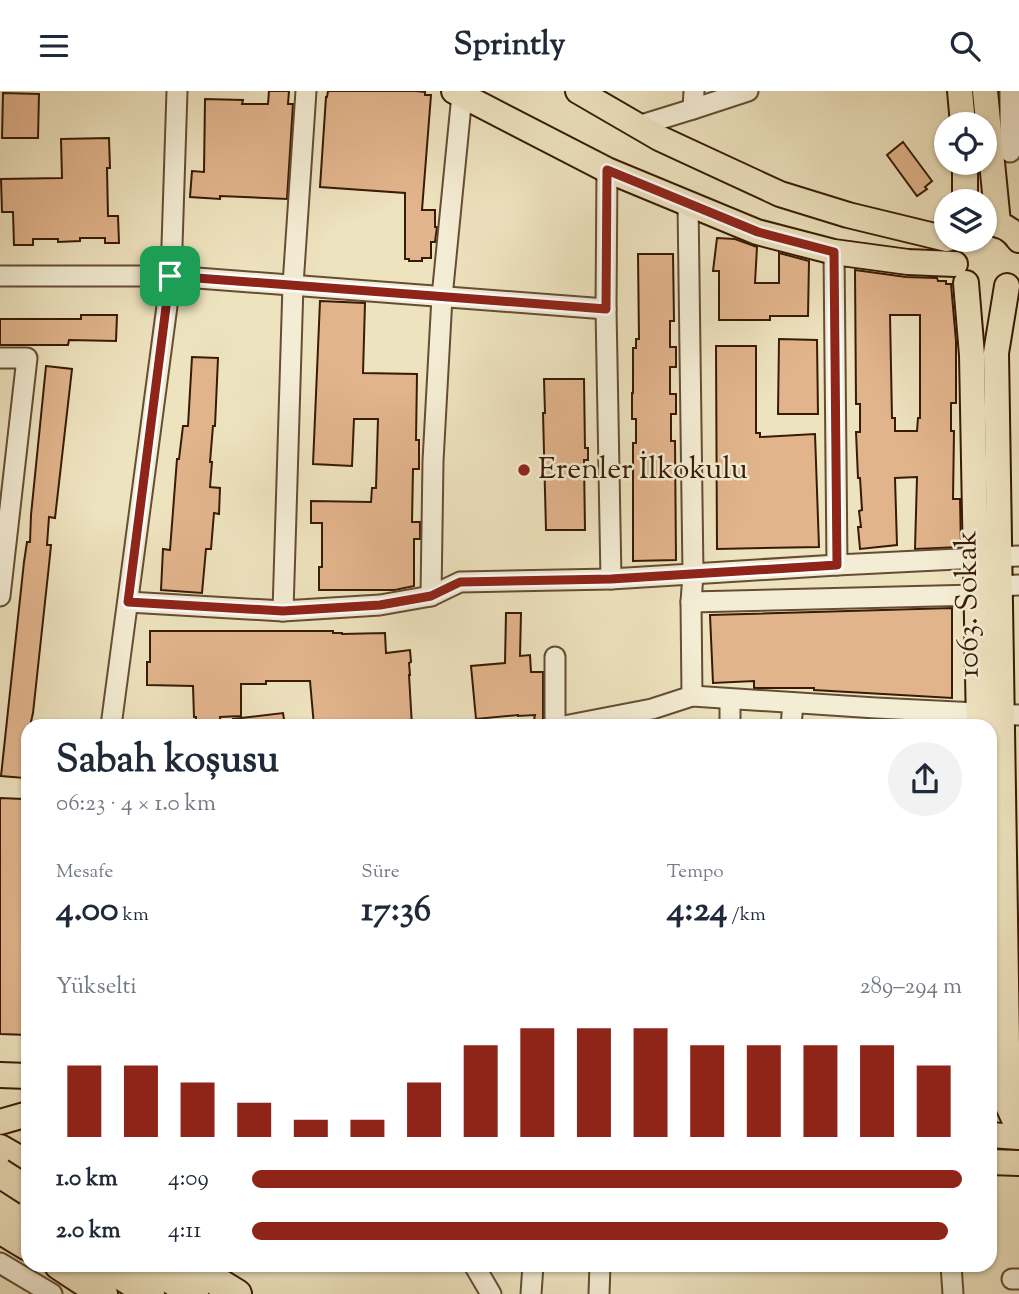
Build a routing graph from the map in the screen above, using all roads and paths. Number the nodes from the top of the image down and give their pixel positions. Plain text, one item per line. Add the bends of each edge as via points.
1 (177, 91) edge
2 (306, 91) edge
3 (578, 91) edge
4 (748, 91) edge
5 (960, 91) edge
6 (985, 91) edge
7 (1010, 91) edge
8 (458, 93) edge
9 (694, 100) edge
10 (962, 112) edge
11 (638, 126) junction
12 (1010, 152) dead end
13 (607, 170) junction
14 (688, 203) junction
15 (1008, 232) edge
16 (934, 244) edge
17 (834, 252) junction
18 (952, 252) edge
19 (956, 252) edge
20 (957, 252) edge
21 (0, 276) edge
22 (170, 276) junction
23 (1015, 280) edge
24 (293, 285) junction
25 (442, 297) junction
26 (606, 309) junction
27 (0, 358) edge
28 (9, 443) edge
29 (4, 528) edge
30 (998, 557) edge
31 (837, 565) junction
32 (693, 574) junction
33 (611, 579) junction
34 (1010, 586) edge
35 (976, 595) junction
36 (0, 596) edge
37 (431, 596) junction
38 (128, 602) junction
39 (691, 602) junction
40 (283, 611) junction
41 (555, 657) dead end
42 (692, 696) junction
43 (730, 700) junction
44 (793, 703) junction
45 (876, 717) edge
46 (994, 717) edge
47 (652, 718) edge
48 (112, 719) edge
49 (555, 719) edge
50 (730, 719) edge
51 (792, 719) edge
52 (997, 762) edge
53 (1012, 986) edge
54 (0, 1075) edge
55 (21, 1076) edge
56 (21, 1116) edge
57 (0, 1122) edge
58 (1012, 1124) edge
59 (0, 1147) edge
60 (21, 1159) edge
61 (997, 1162) edge
62 (1019, 1163) edge
63 (0, 1173) edge
64 (21, 1180) edge
65 (21, 1186) edge
66 (0, 1200) edge
67 (21, 1213) edge
68 (0, 1229) edge
69 (21, 1242) edge
70 (0, 1263) edge
71 (70, 1272) edge
72 (116, 1272) edge
73 (164, 1272) edge
74 (478, 1272) edge
75 (533, 1272) edge
76 (600, 1272) edge
77 (951, 1272) edge
78 (188, 1282) edge
79 (52, 1294) edge
80 (103, 1294) edge
81 (150, 1294) edge
82 (237, 1294) edge
83 (491, 1294) edge
84 (531, 1294) edge
85 (599, 1294) edge
86 (953, 1294) edge

1 - 22 street
2 - 24 street
3 - 11 main road
4 - 9 street
5 - 10 main road
6 - 15 main road
7 - 12 street
8 - 13 main road
8 - 25 street
9 - 11 street
11 - 16 main road via 780,194
13 - 14 main road
13 - 26 street
14 - 17 main road via 758,232
14 - 32 street
17 - 18 main road via 908,262
17 - 31 street
19 - 30 main road, 1063. Sokak
20 - 23 main road via 976,289 997,291
21 - 22 street
22 - 24 street
22 - 38 street
23 - 30 main road, 1063. Sokak via 996,353
24 - 25 street
24 - 40 street
25 - 26 street
25 - 37 street
26 - 33 street
27 - 28 street via 27,358
28 - 29 street
29 - 36 street
30 - 31 street
30 - 34 main road, 1063. Sokak
30 - 35 main road, 1063. Sokak
31 - 32 street
32 - 33 street
32 - 39 street
33 - 37 street via 460,582
34 - 46 main road, 1063. Sokak
35 - 39 street
35 - 46 main road, 1063. Sokak
37 - 40 street via 380,605
38 - 40 street
38 - 48 street
39 - 42 street
41 - 49 street
42 - 43 street
42 - 47 street
43 - 44 street
43 - 50 street
44 - 45 street
44 - 51 street
45 - 46 street
52 - 53 main road, 1063. Sokak
53 - 58 main road, 1063. Sokak via 1008,1106
54 - 55 main road
56 - 57 main road
59 - 60 main road
61 - 62 main road
63 - 65 highway, bridge
64 - 66 main road
66 - 67 highway
68 - 69 highway
70 - 79 street
71 - 80 highway
72 - 81 highway
73 - 78 highway
74 - 83 street
75 - 84 street
76 - 85 street
77 - 86 street
78 - 82 highway

